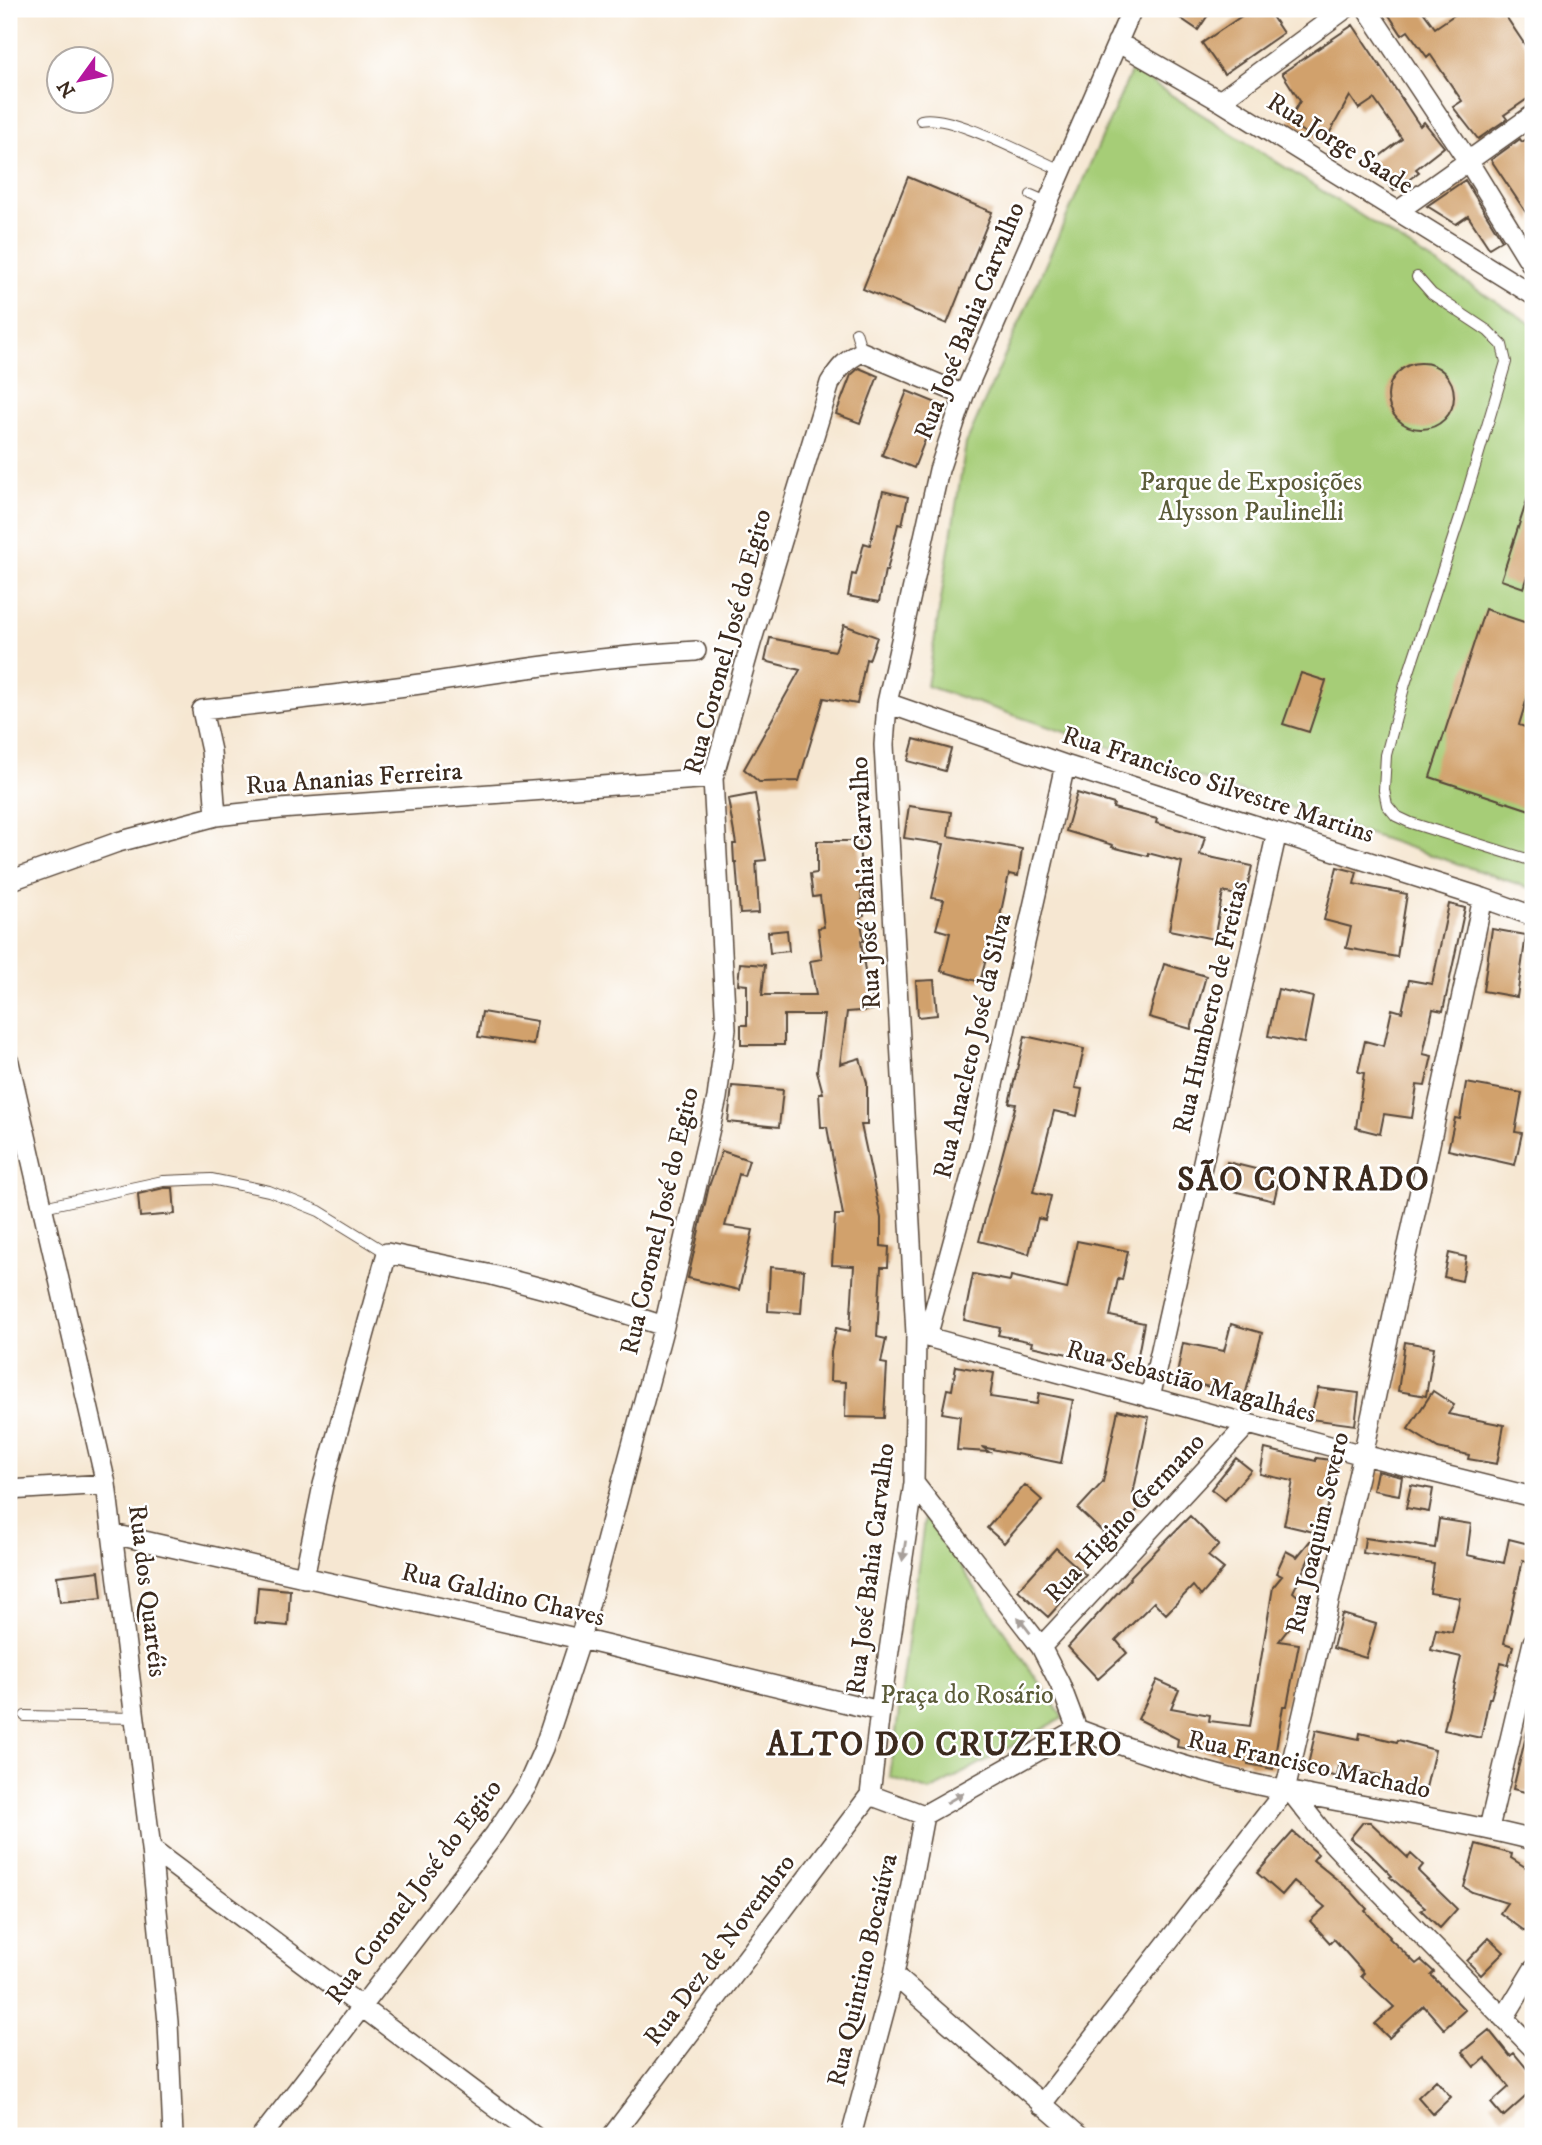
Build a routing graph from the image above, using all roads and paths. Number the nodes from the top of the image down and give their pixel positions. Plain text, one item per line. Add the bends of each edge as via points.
1 (1132, 9) edge
2 (1345, 9) edge
3 (1367, 9) edge
4 (1117, 42) junction
5 (1220, 101) junction
6 (1533, 115) edge
7 (920, 120) dead end
8 (1468, 161) junction
9 (1061, 170) junction
10 (1398, 211) junction
11 (1533, 267) edge
12 (1417, 277) dead end
13 (1533, 295) edge
14 (856, 332) dead end
15 (862, 352) junction
16 (964, 395) junction
17 (696, 651) dead end
18 (887, 703) junction
19 (1065, 765) junction
20 (713, 778) junction
21 (216, 816) junction
22 (1277, 832) junction
23 (1533, 861) edge
24 (9, 881) edge
25 (1483, 898) junction
26 (1533, 916) edge
27 (9, 1062) edge
28 (43, 1207) junction
29 (387, 1253) junction
30 (664, 1326) junction
31 (922, 1336) junction
32 (1150, 1398) junction
33 (1248, 1424) junction
34 (1363, 1455) junction
35 (914, 1483) junction
36 (106, 1484) junction
37 (9, 1490) edge
38 (1533, 1497) edge
39 (114, 1534) junction
40 (304, 1578) junction
41 (579, 1639) junction
42 (1533, 1643) edge
43 (1041, 1647) junction
44 (880, 1711) junction
45 (25, 1716) dead end
46 (136, 1718) junction
47 (1077, 1728) junction
48 (1288, 1791) junction
49 (870, 1795) junction
50 (924, 1815) junction
51 (1489, 1828) junction
52 (1533, 1840) edge
53 (151, 1849) junction
54 (1533, 1970) edge
55 (894, 1975) junction
56 (361, 2006) junction
57 (1504, 2018) junction
58 (1533, 2048) edge
59 (1041, 2105) junction
60 (173, 2136) edge
61 (262, 2136) edge
62 (534, 2136) edge
63 (612, 2136) edge
64 (851, 2136) edge
65 (1079, 2136) edge

1 - 4 street, Rua José Bahia Carvalho
2 - 5 street
3 - 8 street
4 - 5 street, Rua Jorge Saade
4 - 9 street, Rua José Bahia Carvalho
5 - 10 street, Rua Jorge Saade
6 - 8 street
7 - 9 lane via 940,121 979,134
8 - 10 street
8 - 11 street
9 - 16 street, Rua José Bahia Carvalho via 1039,199
10 - 13 street, Rua Jorge Saade
12 - 23 lane via 1432,293 1488,331 1502,345 1506,362 1405,684 1386,755 1384,790 1387,805 1410,823
14 - 15 lane
15 - 16 street
15 - 20 street, Rua Coronel José do Egito via 848,359 830,383
16 - 18 street, Rua José Bahia Carvalho via 939,470
17 - 21 street via 598,658 332,696 202,709
18 - 19 street, Rua Francisco Silvestre Martins
18 - 31 street, Rua José Bahia Carvalho via 884,746
19 - 22 street, Rua Francisco Silvestre Martins
19 - 31 street, Rua Anacleto José da Silva via 979,1147
20 - 21 street, Rua Ananias Ferreira
20 - 30 street, Rua Coronel José do Egito via 726,1029 717,1098
21 - 24 street, Rua Ananias Ferreira via 118,842
22 - 25 street, Rua Francisco Silvestre Martins
22 - 32 street, Rua Humberto de Freitas
25 - 26 street, Rua Francisco Silvestre Martins
25 - 34 street, Rua Joaquim Severo
27 - 28 street, Rua dos Quartéis
28 - 29 lane via 163,1181 211,1179 269,1191 319,1211
28 - 36 street, Rua dos Quartéis
29 - 30 street via 492,1275
29 - 40 street via 324,1485
30 - 41 street, Rua Coronel José do Egito
31 - 32 street, Rua Sebastião Magalhâes
31 - 35 street, Rua José Bahia Carvalho
32 - 33 street, Rua Sebastião Magalhâes
33 - 34 street, Rua Sebastião Magalhâes
33 - 43 street, Rua Higino Germano
34 - 38 street, Rua Sebastião Magalhâes
34 - 48 street, Rua Joaquim Severo
43 -> 35 street
35 -> 44 street, Rua José Bahia Carvalho
36 - 37 street
36 - 39 street, Rua dos Quartéis
39 - 40 street, Rua Galdino Chaves
39 - 46 street, Rua dos Quartéis
40 - 41 street, Rua Galdino Chaves
41 - 44 street, Rua Galdino Chaves
41 - 56 street, Rua Coronel José do Egito via 528,1784 495,1834
42 - 51 street
43 - 47 street
44 - 49 street, Rua José Bahia Carvalho
45 - 46 lane
46 - 53 street, Rua dos Quartéis
47 - 48 street, Rua Francisco Machado via 1160,1760
50 -> 47 street
48 - 51 street, Rua Francisco Machado
48 - 57 street via 1350,1863
48 - 59 street, Rua Joaquim Severo
49 - 50 street
49 - 63 street, Rua Dez de Novembro
50 - 55 street, Rua Quintino Bocaiúva
51 - 52 street, Rua Francisco Machado
53 - 56 street
53 - 60 street, Rua dos Quartéis via 169,2022
54 - 57 street
55 - 59 street
55 - 64 street, Rua Quintino Bocaiúva
56 - 61 street, Rua Coronel José do Egito
56 - 62 street
57 - 58 street
59 - 65 street

